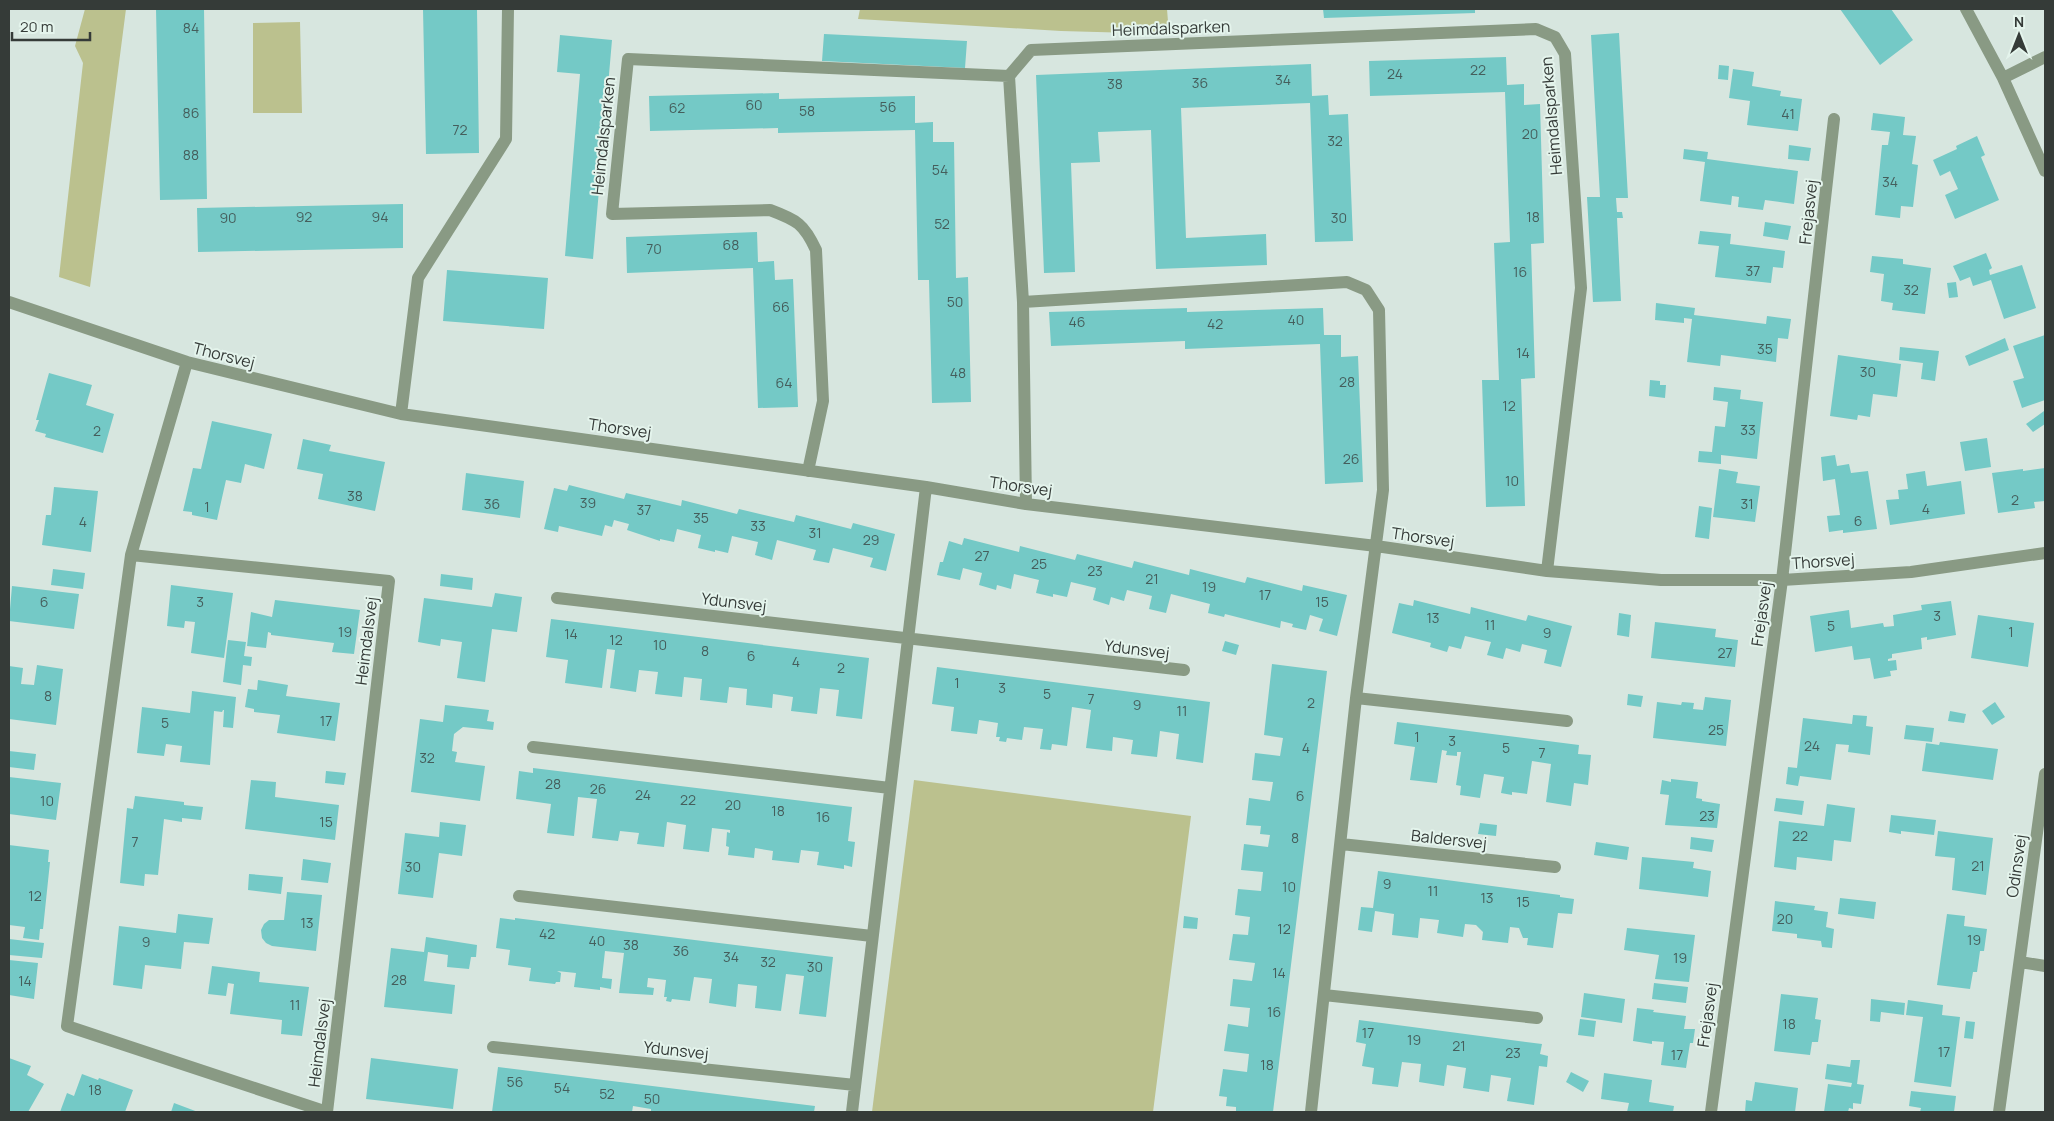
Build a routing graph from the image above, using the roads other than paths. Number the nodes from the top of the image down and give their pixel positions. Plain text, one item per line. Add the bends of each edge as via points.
1 (508, 9) edge
2 (1966, 9) edge
3 (2045, 58) edge
4 (1010, 76) junction
5 (2003, 78) junction
6 (1834, 119) dead end
7 (2045, 172) edge
8 (9, 302) edge
9 (1022, 302) junction
10 (187, 362) junction
11 (401, 414) junction
12 (808, 471) junction
13 (926, 488) junction
14 (1026, 504) junction
15 (1376, 546) junction
16 (2045, 553) edge
17 (132, 555) junction
18 (1547, 571) junction
19 (1782, 580) junction
20 (557, 598) dead end
21 (907, 639) junction
22 (1184, 670) dead end
23 (1356, 698) junction
24 (1567, 721) dead end
25 (533, 747) dead end
26 (2045, 774) edge
27 (890, 788) junction
28 (1340, 844) junction
29 (1555, 867) dead end
30 (519, 896) dead end
31 (872, 936) junction
32 (2020, 962) junction
33 (2045, 966) edge
34 (1324, 995) junction
35 (1536, 1018) dead end
36 (493, 1047) dead end
37 (855, 1085) junction
38 (852, 1112) edge
39 (1311, 1112) edge
40 (1711, 1112) edge
41 (1999, 1112) edge

1 - 11 street via 506,139 418,278
2 - 5 street
3 - 5 street
4 - 9 street
4 - 12 street, Heimdalsparken via 628,59 612,214 770,210 794,219 808,233 816,250 822,401
4 - 18 street, Heimdalsparken via 1031,50 1536,29 1555,37 1565,54 1581,288
5 - 7 street
6 - 19 street, Frejasvej
8 - 10 street, Thorsvej
9 - 14 street
9 - 15 street via 1347,282 1366,290 1379,310 1383,490
10 - 11 street, Thorsvej
10 - 17 street, Heimdalsvej
11 - 12 street, Thorsvej
12 - 13 street, Thorsvej
13 - 14 street, Thorsvej
13 - 21 street
14 - 15 street, Thorsvej
15 - 18 street, Thorsvej
15 - 23 street
16 - 19 street, Thorsvej via 1912,572
17 - 17 street, Heimdalsvej via 67,1026 327,1112 389,581
18 - 19 street, Thorsvej via 1661,580
19 - 40 street, Frejasvej
20 - 21 street, Ydunsvej
21 - 22 street, Ydunsvej
21 - 27 street
23 - 24 street
23 - 28 street
25 - 27 street
26 - 32 street, Odinsvej
27 - 31 street
28 - 29 street, Baldersvej
28 - 34 street
30 - 31 street
31 - 37 street
32 - 33 street
32 - 41 street, Odinsvej
34 - 35 street
34 - 39 street
36 - 37 street, Ydunsvej
37 - 38 street

